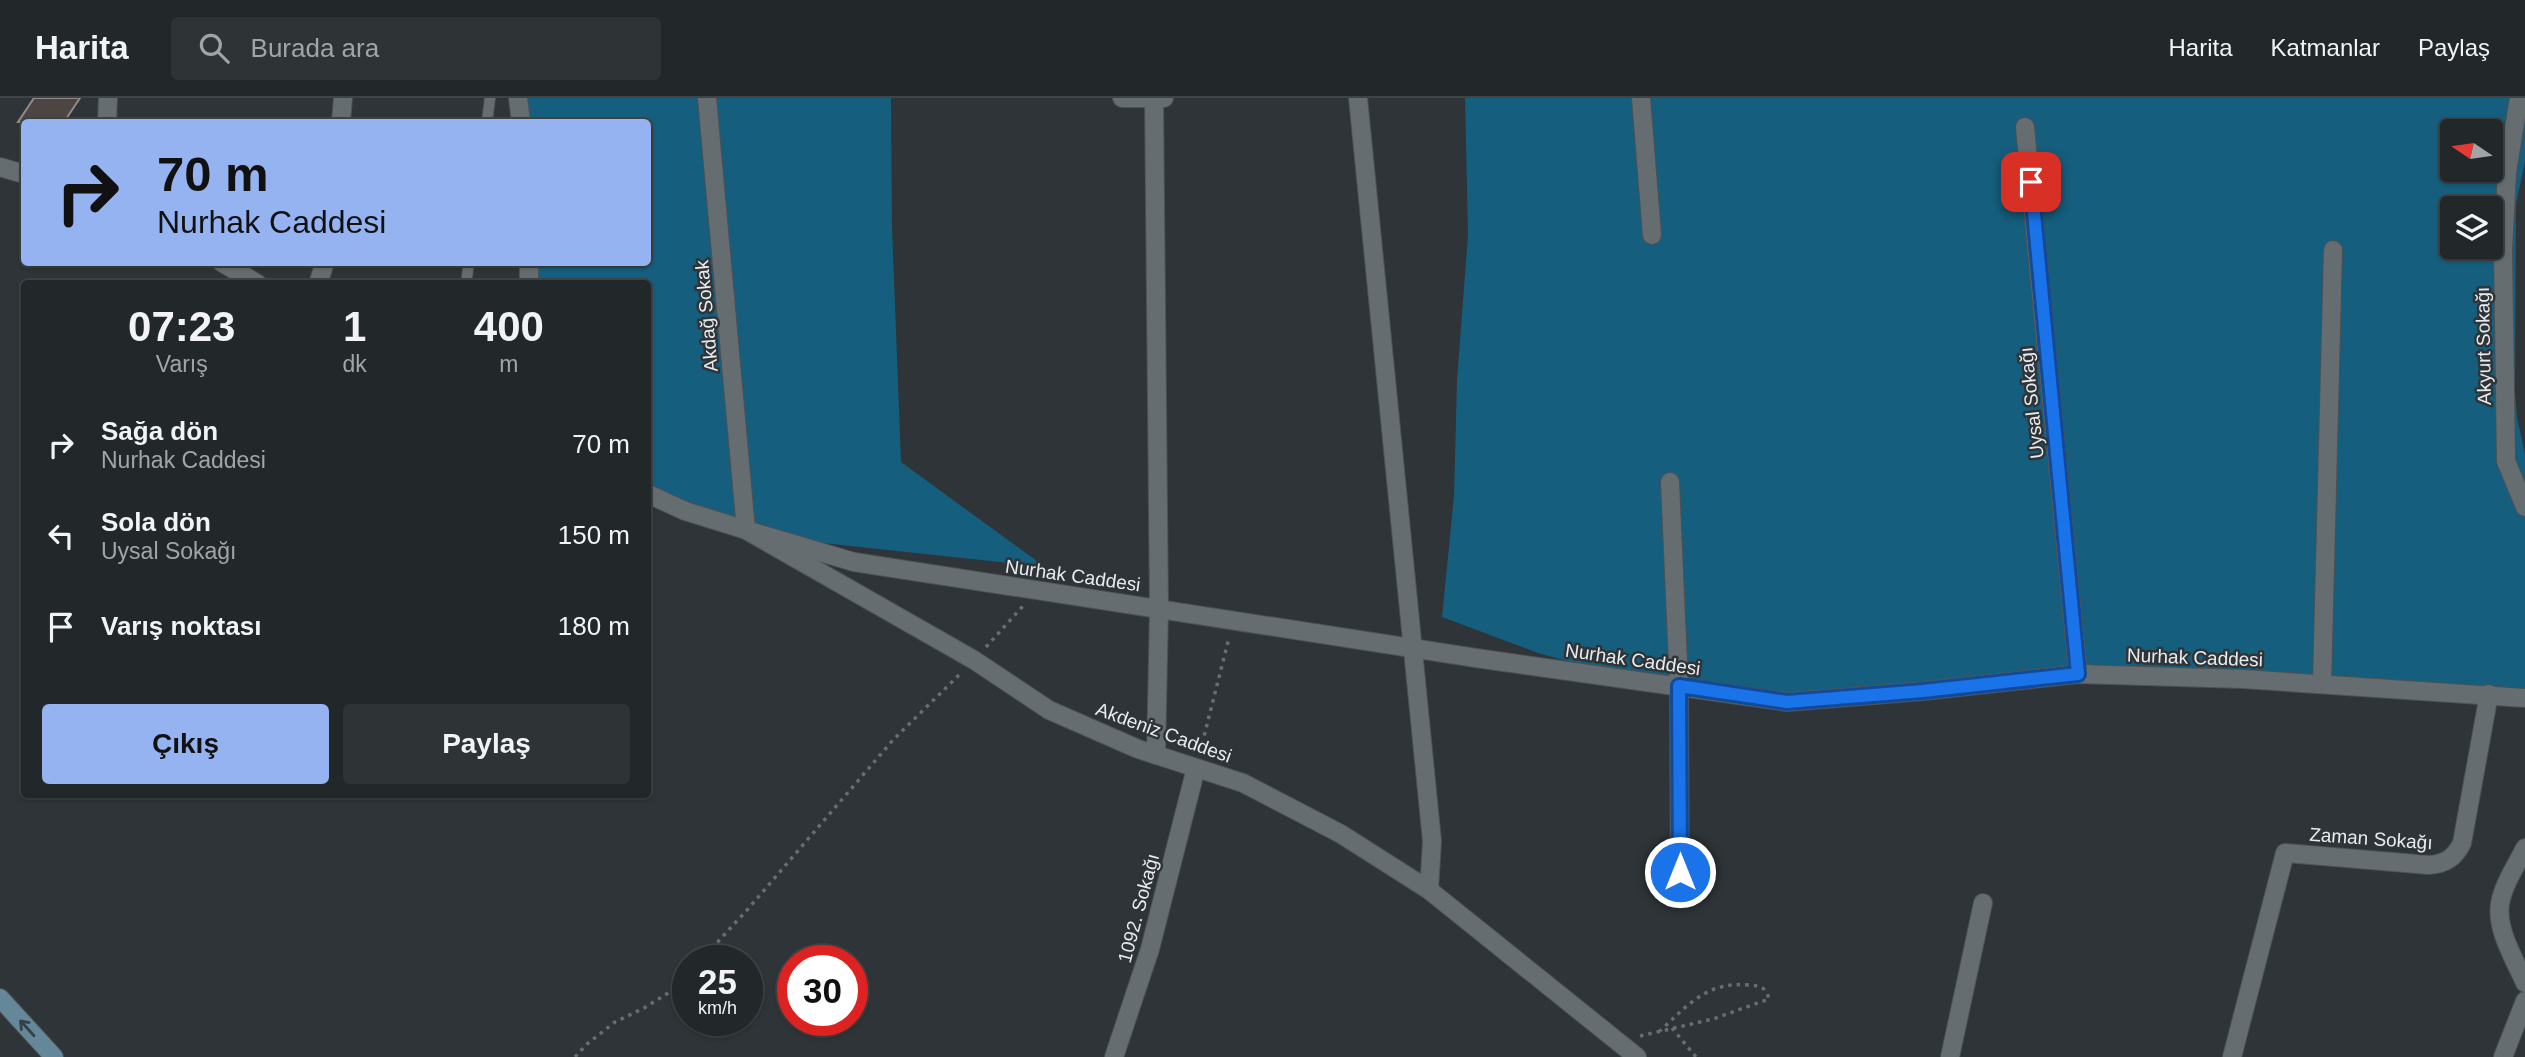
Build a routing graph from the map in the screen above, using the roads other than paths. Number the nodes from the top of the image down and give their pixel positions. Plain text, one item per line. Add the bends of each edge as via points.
1 (108, 98) edge
2 (343, 98) edge
3 (490, 98) edge
4 (518, 98) edge
5 (707, 98) edge
6 (1122, 98) edge
7 (1154, 98) edge
8 (1165, 98) edge
9 (1358, 98) edge
10 (1641, 98) edge
11 (2522, 99) edge
12 (107, 119) edge
13 (341, 119) edge
14 (488, 119) edge
15 (521, 119) edge
16 (2025, 127) dead end
17 (0, 167) edge
18 (21, 173) edge
19 (1652, 236) dead end
20 (2333, 250) dead end
21 (227, 266) edge
22 (251, 280) edge
23 (1670, 482) dead end
24 (651, 495) edge
25 (2525, 507) edge
26 (746, 530) junction
27 (1158, 609) junction
28 (1414, 648) junction
29 (2078, 674) junction
30 (2322, 684) junction
31 (1679, 686) junction
32 (2489, 694) junction
33 (2525, 698) edge
34 (1156, 755) junction
35 (1196, 768) junction
36 (2525, 848) edge
37 (1429, 890) junction
38 (1680, 899) dead end
39 (1983, 903) dead end
40 (2525, 983) edge
41 (0, 998) edge
42 (2525, 1001) edge
43 (54, 1057) edge
44 (1114, 1057) edge
45 (1637, 1057) edge
46 (1950, 1057) edge
47 (2232, 1057) edge
48 (2503, 1057) edge

1 - 12 street
2 - 13 street
3 - 14 lane
4 - 15 street
5 - 26 street, Akdağ Sokak
6 - 7 street
7 - 8 street
7 - 27 street
9 - 28 street
10 - 19 street
11 - 25 street, Akyurt Sokağı via 2507,172 2502,250 2506,461
16 - 29 street, Uysal Sokağı
17 - 18 street
20 - 30 street
21 - 22 street
23 - 31 street
24 - 26 street, Akdeniz Caddesi
26 - 27 street, Nurhak Caddesi via 854,562
26 - 34 street, Akdeniz Caddesi via 974,660 1049,710
27 - 28 street, Nurhak Caddesi
27 - 34 street
28 - 31 street, Nurhak Caddesi
28 - 37 street via 1432,841
29 - 30 street, Nurhak Caddesi
29 - 31 street, Nurhak Caddesi via 1787,702
30 - 32 street, Nurhak Caddesi
31 - 38 street
32 - 33 street, Nurhak Caddesi
32 - 47 street, Zaman Sokağı via 2462,843 2450,860 2430,865 2285,853
34 - 35 street, Akdeniz Caddesi
35 - 37 street, Akdeniz Caddesi via 1255,790 1341,834
35 - 44 street, 1092. Sokağı via 1150,949
36 - 40 street via 2504,890 2499,914
37 - 45 street, Akdeniz Caddesi
39 - 46 street
43 -> 41 main road
42 - 48 street

